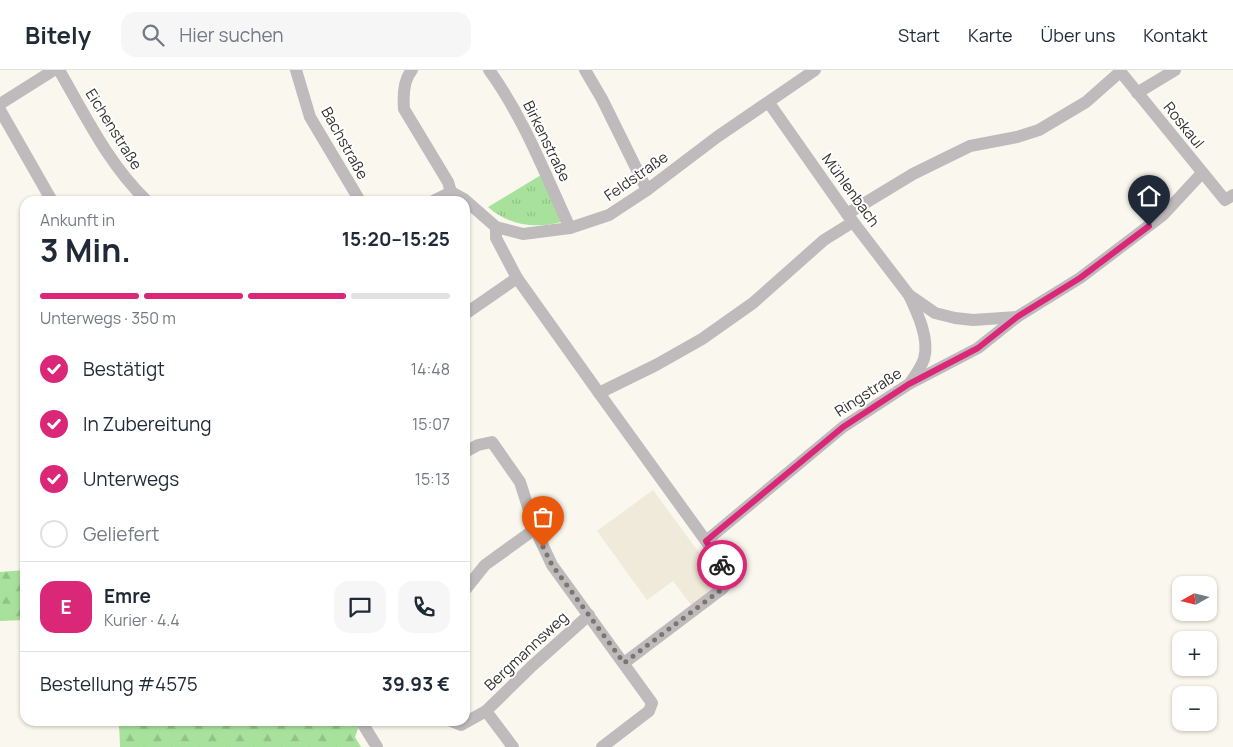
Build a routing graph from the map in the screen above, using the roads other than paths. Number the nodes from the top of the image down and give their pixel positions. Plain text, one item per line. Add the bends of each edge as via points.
1 (54, 70) edge
2 (59, 70) edge
3 (296, 70) edge
4 (412, 70) edge
5 (490, 70) edge
6 (585, 70) edge
7 (815, 70) edge
8 (1175, 70) edge
9 (1120, 71) edge
10 (1138, 93) junction
11 (769, 103) junction
12 (0, 104) edge
13 (0, 110) edge
14 (1202, 173) junction
15 (647, 190) junction
16 (451, 192) junction
17 (49, 196) edge
18 (143, 196) edge
19 (357, 196) edge
20 (443, 196) edge
21 (458, 196) edge
22 (1229, 198) edge
23 (470, 204) edge
24 (850, 218) junction
25 (496, 227) junction
26 (570, 228) junction
27 (517, 278) junction
28 (908, 295) junction
29 (470, 311) edge
30 (1017, 317) junction
31 (909, 384) junction
32 (599, 393) junction
33 (470, 449) edge
34 (535, 529) junction
35 (706, 541) junction
36 (470, 584) edge
37 (589, 615) junction
38 (624, 663) junction
39 (486, 711) junction
40 (470, 720) edge
41 (364, 726) edge
42 (377, 747) edge
43 (513, 747) edge
44 (602, 747) edge

1 - 12 street
2 - 18 street, Eichenstraße via 117,167
3 - 19 street, Bachstraße via 310,117
4 - 16 street via 403,97 404,109
5 - 26 street, Birkenstraße via 530,140
6 - 15 street
7 - 11 street, Feldstraße
8 - 10 street
9 - 10 street, Roskaul
9 - 24 street via 1086,102 1039,130 1017,138 970,146 913,174
10 - 14 street, Roskaul
11 - 15 street, Feldstraße via 717,137
11 - 24 street, Mühlenbach
13 - 17 street
14 - 22 street, Roskaul
14 - 30 street, Ringstraße via 1148,226 1080,278
15 - 26 street, Feldstraße via 609,215
16 - 20 street
16 - 21 street, Feldstraße
23 - 25 street, Feldstraße
24 - 28 street, Mühlenbach
24 - 32 street via 753,303 702,339
25 - 26 street, Feldstraße via 523,234
25 - 27 street via 496,238
27 - 29 street
27 - 32 street
28 - 30 street, Mühlenbach via 935,312 955,318
28 - 31 street, Mühlenbach via 919,316 925,338 924,358
30 - 31 street, Ringstraße via 978,348
31 - 35 street, Ringstraße via 843,427
32 - 35 street
33 - 34 street, Bergmannsweg via 492,442 520,482
34 - 36 street via 485,565
34 - 37 street, Bergmannsweg via 552,565
35 - 38 street via 729,574 728,582
37 - 38 street, Bergmannsweg
37 - 39 street, Bergmannsweg
38 - 44 street, Bergmannsweg via 652,704 649,711
39 - 40 street, Bergmannsweg
39 - 43 street, Bergmannsweg
41 - 42 street

